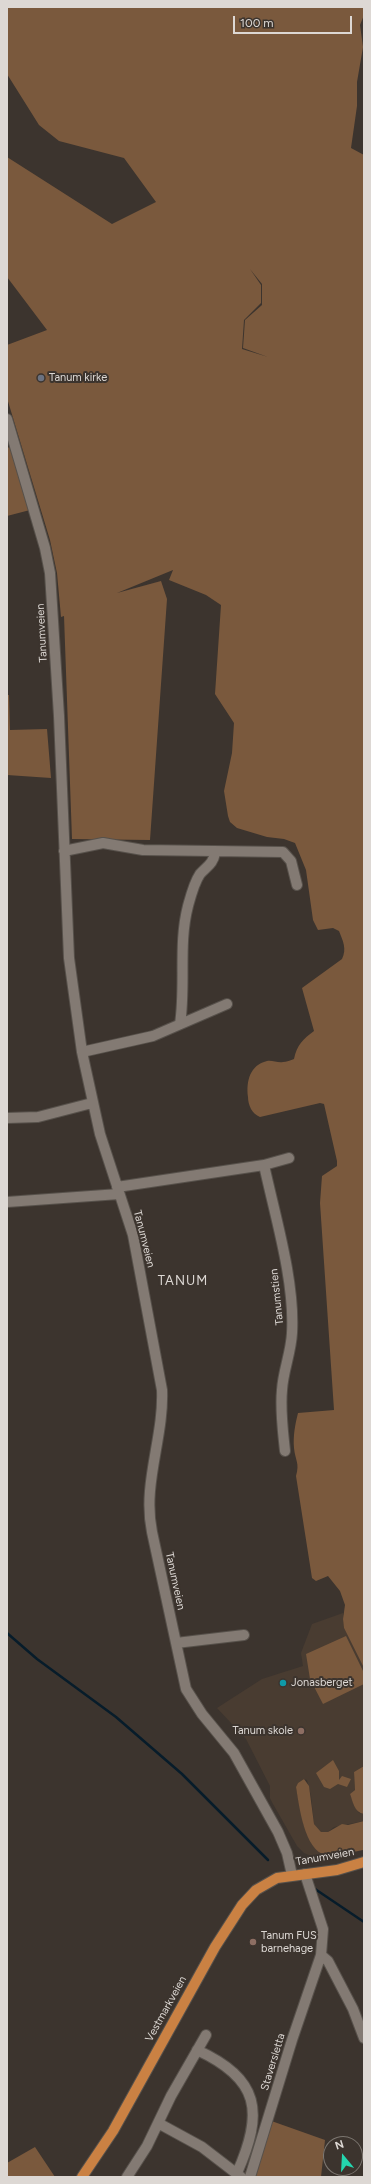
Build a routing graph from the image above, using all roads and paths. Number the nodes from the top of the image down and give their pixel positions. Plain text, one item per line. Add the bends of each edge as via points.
1 (7, 419) edge
2 (64, 851) junction
3 (215, 853) junction
4 (297, 885) dead end
5 (227, 1004) dead end
6 (180, 1024) junction
7 (82, 1052) junction
8 (92, 1103) junction
9 (7, 1118) edge
10 (289, 1158) dead end
11 (264, 1165) junction
12 (118, 1190) junction
13 (7, 1202) edge
14 (285, 1451) dead end
15 (244, 1635) dead end
16 (176, 1643) junction
17 (364, 1862) edge
18 (305, 1874) junction
19 (292, 1875) junction
20 (321, 1955) junction
21 (206, 2034) dead end
22 (364, 2038) edge
23 (197, 2050) junction
24 (158, 2124) junction
25 (239, 2175) edge
26 (82, 2177) edge
27 (127, 2177) edge
28 (250, 2177) edge

1 - 2 street, Tanumveien via 50,573
2 - 3 street via 103,843 143,850
2 - 7 street, Tanumveien via 69,958
3 - 4 street via 284,852 291,861
3 - 6 street via 210,866 201,874 193,888 188,907 183,940
5 - 6 street
6 - 7 street via 153,1036
7 - 8 street, Tanumveien
8 - 9 street via 38,1117
8 - 12 street, Tanumveien
10 - 11 street
11 - 12 street
11 - 14 street, Tanumstien via 292,1308 292,1334 282,1390
12 - 13 street
12 - 16 street, Tanumveien via 135,1243 162,1390 163,1411 148,1493 148,1516
15 - 16 street
16 - 19 street, Tanumveien via 181,1672 191,1699 234,1753 278,1832 287,1853
17 - 18 main road, Tanumveien via 337,1870
18 - 19 main road, Tanumveien
18 - 20 street, Staversletta via 323,1929
19 - 26 main road, Vestmarkveien via 277,1878 262,1886 250,1895 238,1910 113,2131
20 - 22 street via 328,1961 353,2009
20 - 28 street, Staversletta
21 - 23 street
23 - 24 street
23 - 25 street, Staversletta via 229,2067 243,2082 250,2098 253,2108 251,2134
24 - 25 street, Staversletta via 202,2147
24 - 27 street

